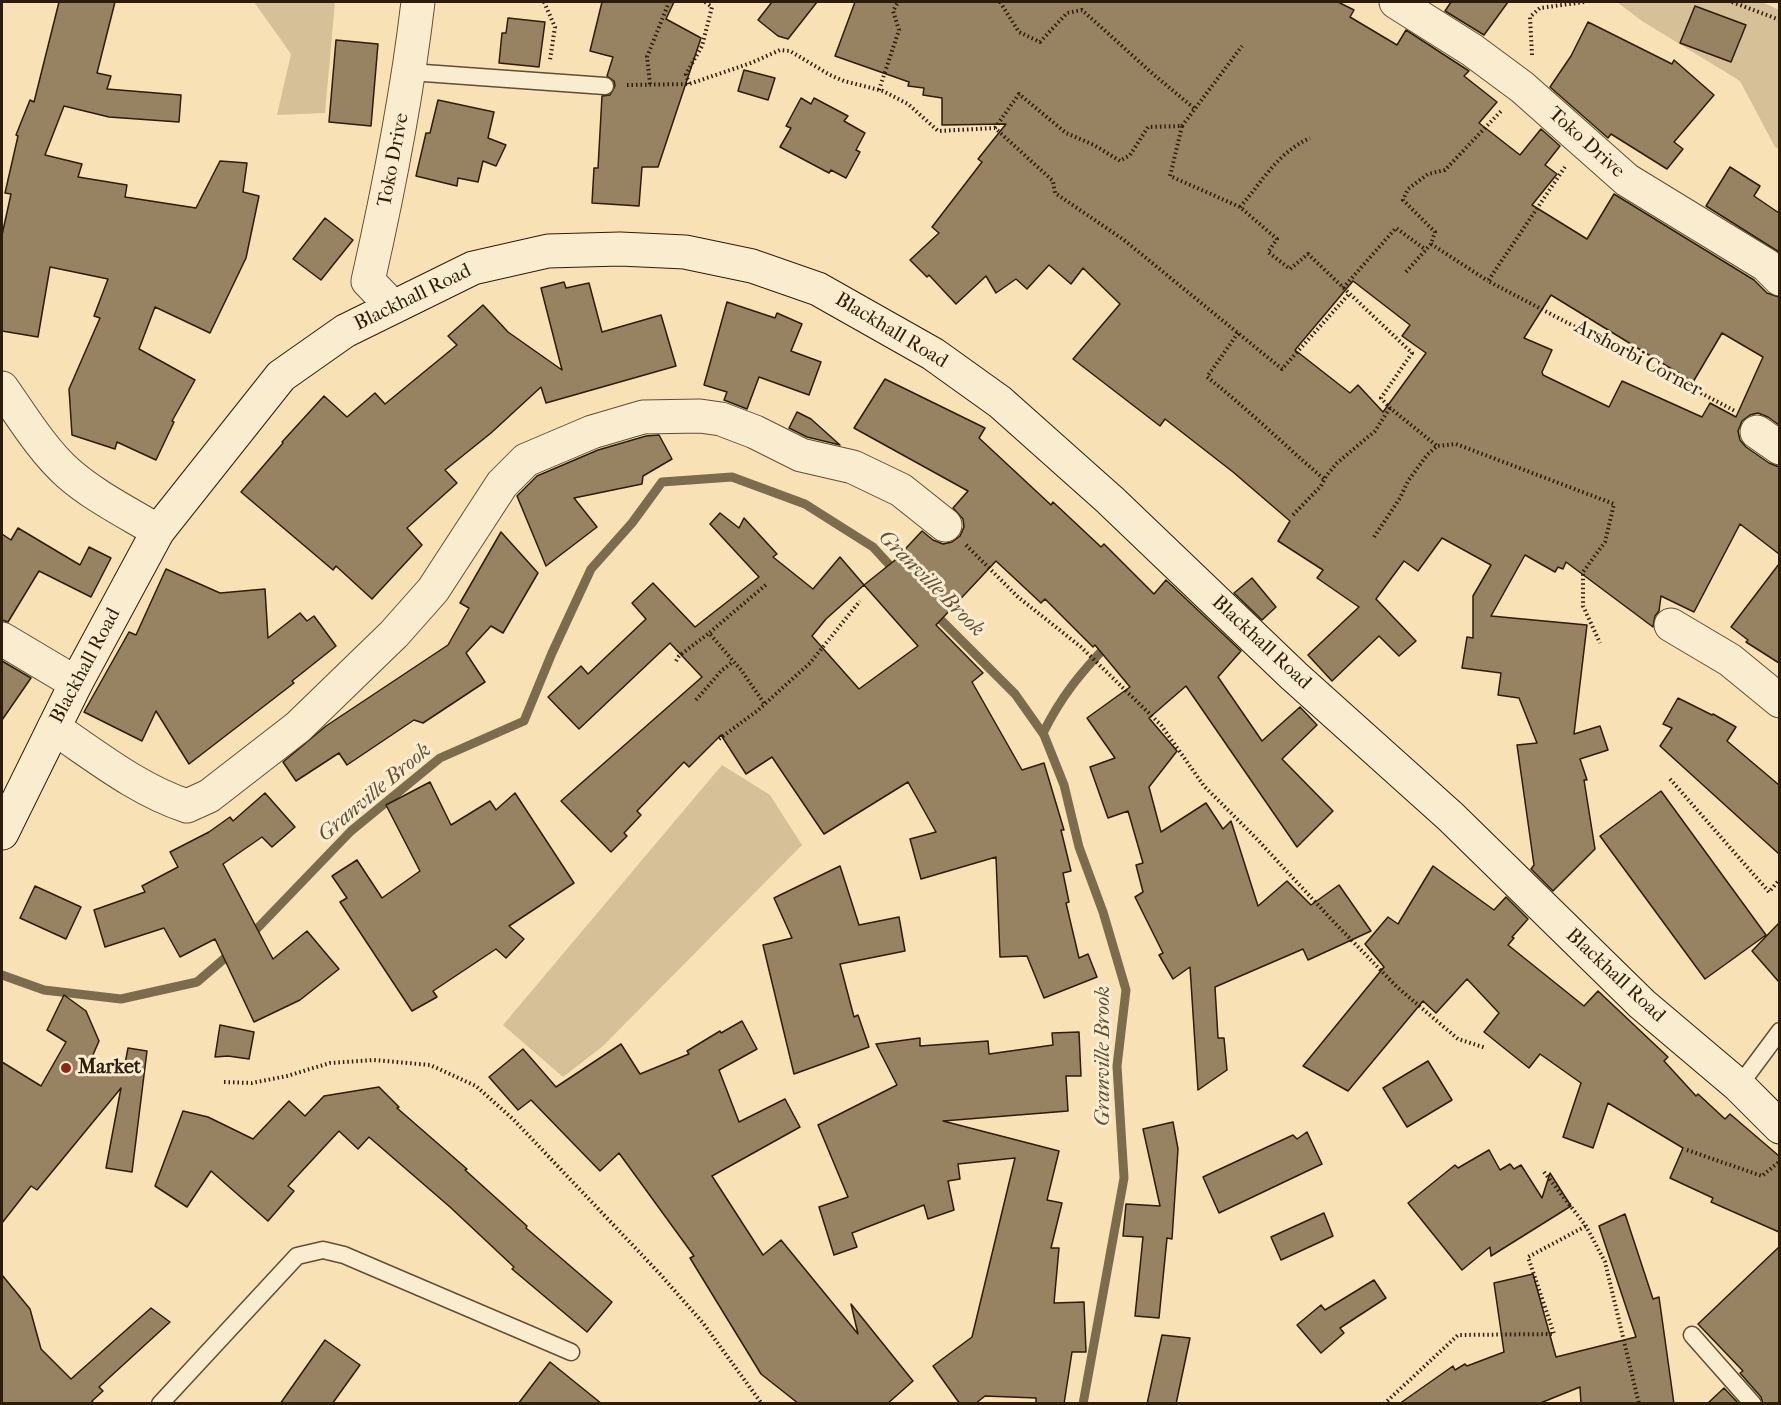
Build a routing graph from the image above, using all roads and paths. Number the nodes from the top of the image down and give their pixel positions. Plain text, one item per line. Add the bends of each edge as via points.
1 (418, 2) edge
2 (544, 2) edge
3 (669, 2) edge
4 (705, 2) edge
5 (898, 2) edge
6 (999, 2) edge
7 (1396, 2) edge
8 (1584, 2) edge
9 (1732, 2) edge
10 (1779, 21) edge
11 (1242, 46) dead end
12 (410, 72) junction
13 (547, 81) junction
14 (650, 84) junction
15 (689, 84) junction
16 (605, 86) joint
17 (1522, 87) junction
18 (879, 90) junction
19 (1195, 109) junction
20 (1182, 126) junction
21 (995, 128) junction
22 (1310, 138) dead end
23 (1583, 140) junction
24 (1240, 207) junction
25 (1431, 244) junction
26 (1426, 250) junction
27 (1406, 272) dead end
28 (1779, 279) edge
29 (1488, 281) junction
30 (1343, 288) junction
31 (1349, 294) junction
32 (393, 307) junction
33 (1238, 333) junction
34 (2, 388) edge
35 (1390, 408) junction
36 (1768, 440) edge
37 (1437, 446) junction
38 (1324, 479) junction
39 (1293, 515) dead end
40 (945, 525) joint
41 (158, 531) junction
42 (1374, 537) dead end
43 (768, 583) dead end
44 (861, 601) dead end
45 (1671, 625) dead end
46 (709, 633) junction
47 (2, 639) edge
48 (1600, 643) dead end
49 (675, 661) dead end
50 (733, 662) junction
51 (76, 683) junction
52 (696, 700) dead end
53 (1779, 701) edge
54 (764, 703) junction
55 (54, 728) junction
56 (719, 739) dead end
57 (1670, 779) dead end
58 (2, 833) edge
59 (1779, 879) edge
60 (1779, 1031) edge
61 (1486, 1048) dead end
62 (224, 1082) dead end
63 (1739, 1086) junction
64 (1779, 1127) edge
65 (1687, 1150) dead end
66 (1779, 1161) edge
67 (1544, 1172) dead end
68 (1586, 1226) junction
69 (1692, 1335) dead end
70 (571, 1352) dead end
71 (160, 1404) edge
72 (762, 1404) edge
73 (1384, 1404) edge
74 (1639, 1404) edge
75 (1753, 1404) edge

1 - 12 main road, Toko Drive
2 - 13 path via 555,27
3 - 14 path via 647,57
4 - 15 path via 712,8 702,46 686,74
5 - 18 path via 893,11 899,30
6 - 19 path via 1019,32 1040,42 1067,13 1082,10
7 - 17 main road, Toko Drive
8 - 17 path via 1540,8 1530,17 1533,65
9 - 10 path
11 - 19 path
12 - 13 lane
12 - 32 main road, Toko Drive via 368,281
13 - 16 lane
14 - 15 path
14 - 16 path
15 - 18 path via 780,50 790,51 844,81
17 - 23 main road, Toko Drive
17 - 25 path via 1445,170 1428,174 1408,189 1403,200 1435,232
18 - 21 path via 908,104 938,131
19 - 20 path
20 - 21 path via 1148,127 1130,155 1120,160 1066,133 1019,94
20 - 24 path via 1170,176
21 - 33 path via 1053,181 1055,193 1124,240
22 - 24 path via 1281,156
23 - 28 main road, Toko Drive via 1627,180 1766,265
23 - 29 path
24 - 30 path via 1277,239 1268,252 1290,269 1308,254
25 - 26 path
25 - 29 path, Arshorbi Corner
26 - 27 path
26 - 30 path via 1396,228
29 - 36 path, Arshorbi Corner via 1731,407
30 - 31 path
31 - 33 path via 1282,369
31 - 35 path via 1412,353 1381,398
32 - 41 main road, Blackhall Road via 345,331 281,376
32 - 63 main road, Blackhall Road via 472,268 548,251 685,252 752,266 818,288 908,339 1000,402 1110,500 1451,817 1642,1004
33 - 38 path via 1207,377
34 - 41 main road via 67,472
35 - 37 path
35 - 38 path via 1375,432
37 - 42 path via 1408,481
37 - 48 path via 1456,444 1614,504 1605,542 1583,572 1583,606
38 - 39 path
40 - 55 main road via 901,490 853,467 801,455 721,419 644,417 592,432 526,460 502,484 433,590 394,634 298,727 210,796 187,806 164,799
40 - 61 path via 1018,597 1081,647 1161,725 1204,786 1397,987 1458,1039
41 - 51 main road, Blackhall Road
43 - 46 path
44 - 54 path via 810,663
45 - 53 main road via 1730,660
46 - 49 path
46 - 50 path
47 - 51 main road
50 - 52 path
50 - 54 path
51 - 55 main road, Blackhall Road
54 - 56 path
55 - 58 main road, Blackhall Road
57 - 59 path via 1769,892
60 - 63 lane
62 - 72 path via 252,1083 330,1063 374,1060 430,1065 476,1086 513,1119 660,1274 704,1323
63 - 64 main road, Blackhall Road
65 - 66 path via 1762,1176
67 - 68 path
68 - 73 path via 1528,1257 1554,1335 1458,1335
68 - 74 path via 1605,1262
69 - 75 lane
70 - 71 lane via 344,1255 323,1250 297,1256

